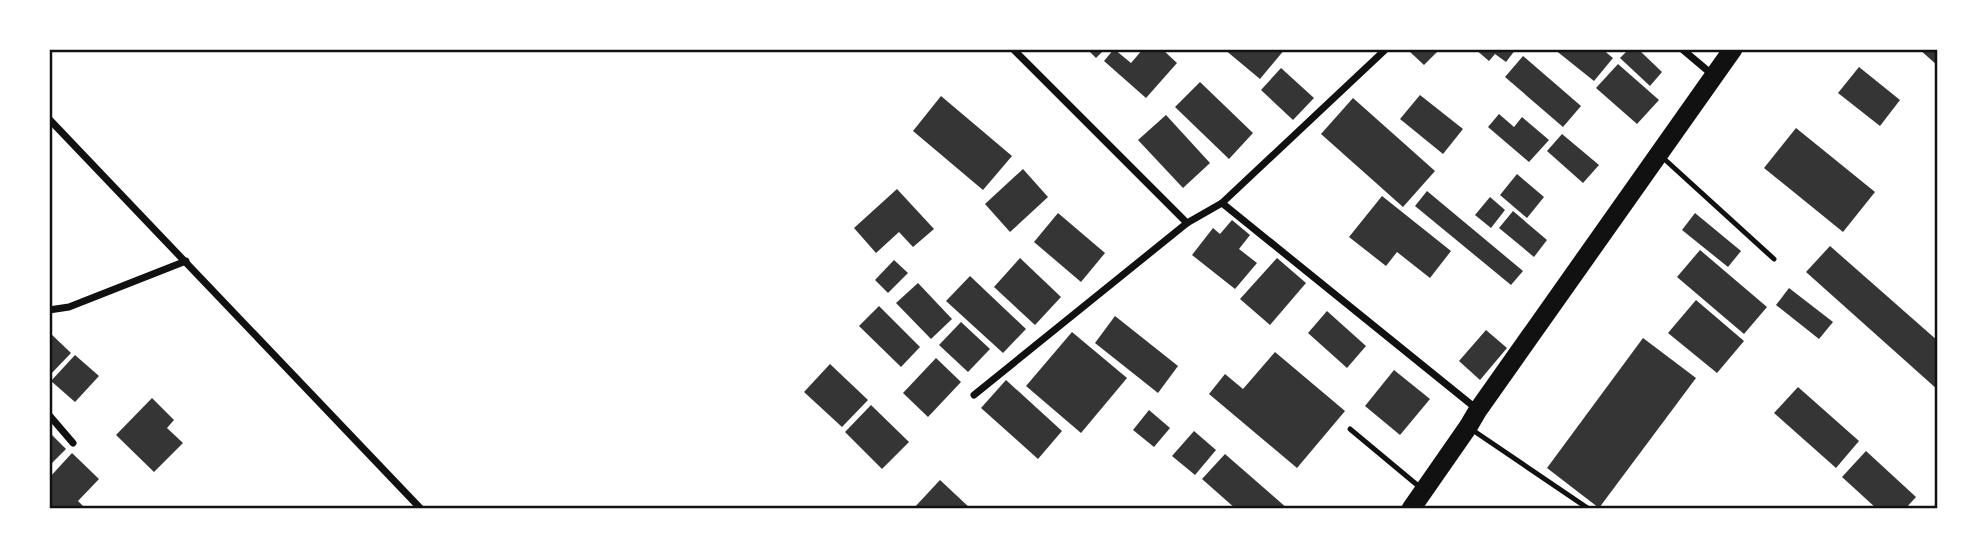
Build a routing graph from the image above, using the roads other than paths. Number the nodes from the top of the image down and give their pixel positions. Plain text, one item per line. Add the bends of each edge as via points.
1 (1013, 49) edge
2 (1386, 49) edge
3 (1682, 49) edge
4 (1733, 49) edge
5 (1714, 76) junction
6 (49, 119) edge
7 (1658, 154) junction
8 (1222, 203) junction
9 (1187, 223) junction
10 (1774, 259) dead end
11 (186, 261) junction
12 (49, 310) edge
13 (974, 395) dead end
14 (49, 415) edge
15 (1473, 419) junction
16 (1350, 429) dead end
17 (73, 443) dead end
18 (1424, 491) junction
19 (421, 509) edge
20 (1411, 509) edge
21 (1589, 509) edge

1 - 9 street
2 - 8 street
3 - 5 street
4 - 5 highway
5 - 7 highway
6 - 11 street
7 - 10 lane
7 - 15 highway
8 - 9 street
8 - 15 street
9 - 13 street
11 - 12 street via 69,307
11 - 19 street
14 - 17 street
15 - 18 highway
15 - 21 lane
16 - 18 lane
18 - 20 highway

